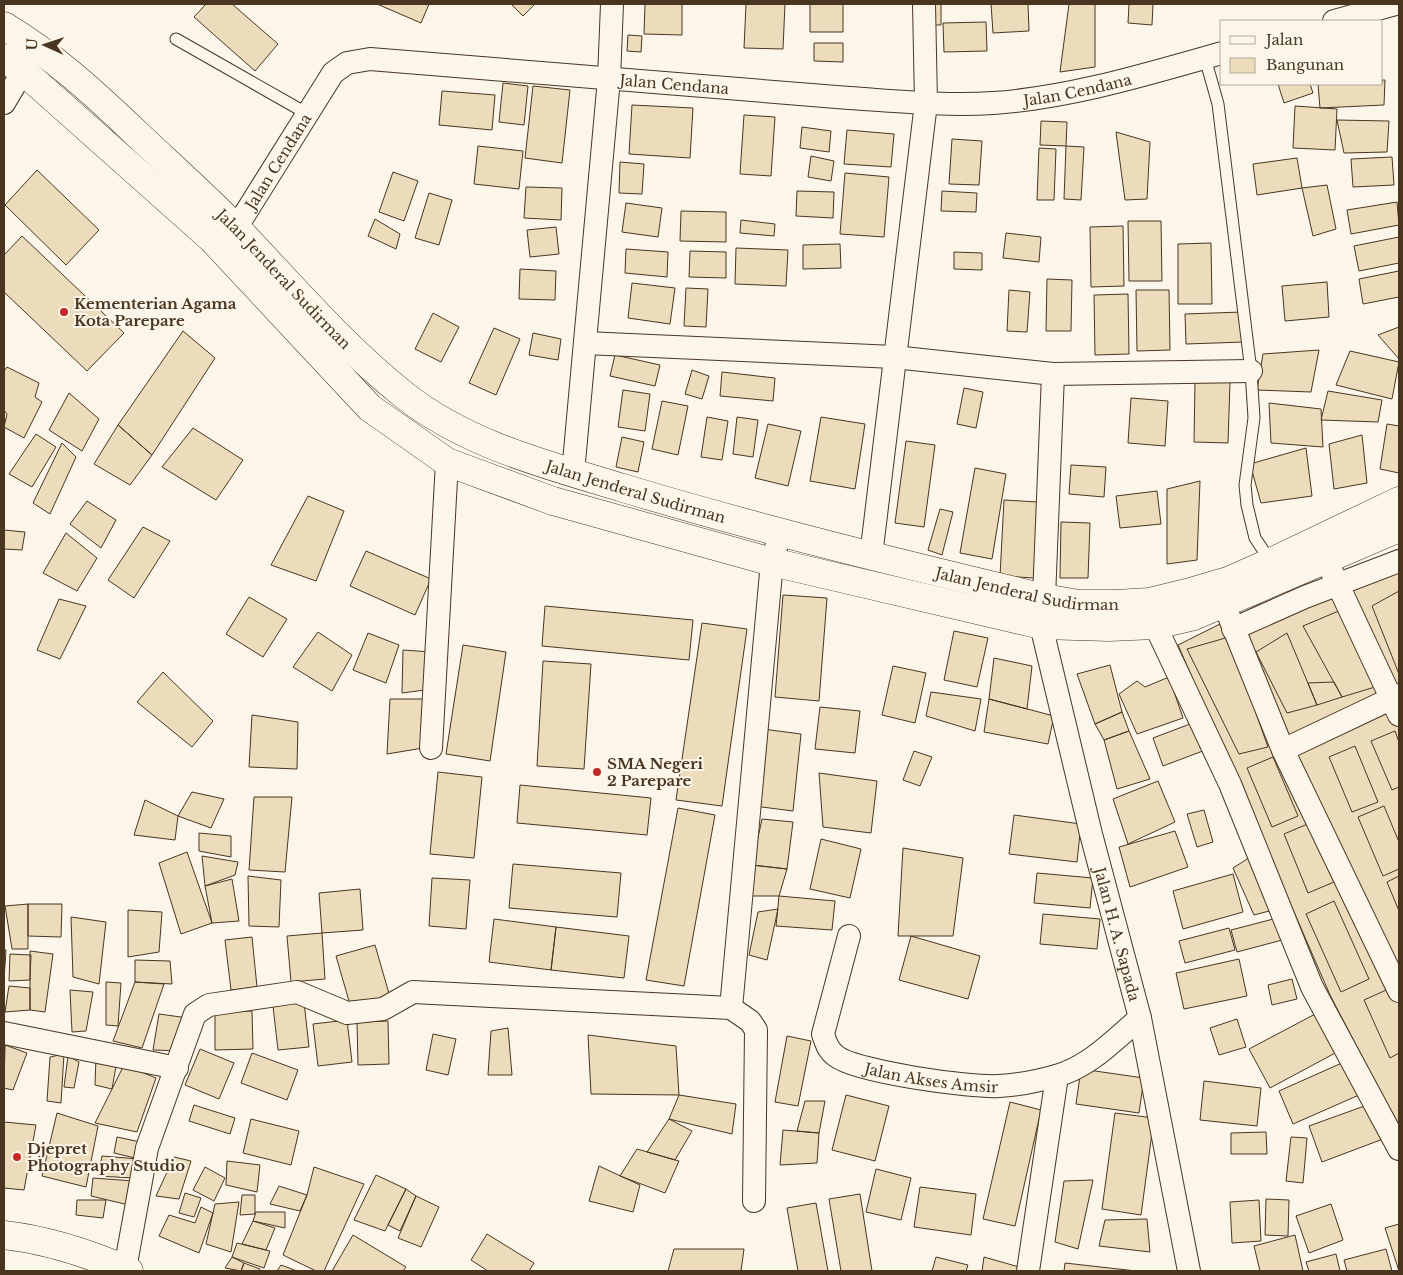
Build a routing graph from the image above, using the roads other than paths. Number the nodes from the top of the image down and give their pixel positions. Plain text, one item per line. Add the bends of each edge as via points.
1 (612, 4) edge
2 (924, 4) edge
3 (1396, 4) edge
4 (1338, 20) edge
5 (4, 26) edge
6 (176, 39) dead end
7 (1213, 55) edge
8 (13, 65) edge
9 (609, 79) junction
10 (4, 103) edge
11 (926, 103) junction
12 (306, 113) junction
13 (229, 239) junction
14 (585, 343) junction
15 (894, 357) junction
16 (1251, 371) junction
17 (1053, 374) junction
18 (447, 462) junction
19 (573, 473) junction
20 (1399, 501) edge
21 (1399, 528) edge
22 (780, 533) junction
23 (871, 556) junction
24 (1327, 560) junction
25 (1399, 561) edge
26 (772, 562) junction
27 (1271, 562) junction
28 (1338, 585) junction
29 (1044, 598) junction
30 (1229, 616) junction
31 (1041, 625) junction
32 (1155, 626) junction
33 (1396, 702) edge
34 (431, 748) dead end
35 (1283, 750) junction
36 (850, 936) dead end
37 (1399, 991) edge
38 (730, 1008) junction
39 (1140, 1018) junction
40 (4, 1033) edge
41 (177, 1068) junction
42 (1057, 1076) junction
43 (1399, 1149) edge
44 (754, 1201) dead end
45 (4, 1235) edge
46 (127, 1270) edge
47 (1028, 1271) edge
48 (1189, 1271) edge

1 - 9 street
2 - 11 street
3 - 4 street
5 - 13 main road, Jalan Jenderal Sudirman via 38,46 110,108
6 - 12 lane
7 - 11 street, Jalan Cendana via 1033,99
7 - 16 lane
8 - 10 street
8 - 13 main road, Jalan Jenderal Sudirman
9 - 11 street, Jalan Cendana
9 - 12 street, Jalan Cendana via 370,59 347,63 333,73
9 - 14 street
11 - 15 street
12 - 13 street, Jalan Cendana
13 - 18 main road, Jalan Jenderal Sudirman via 370,408
13 - 19 main road, Jalan Jenderal Sudirman via 362,359 442,421 476,439
14 - 15 street
14 - 19 street
15 - 17 street
15 - 23 street
16 - 17 street
16 - 27 lane via 1254,418 1245,484 1247,504 1255,538
17 - 29 street, Jalan H. A. Sapada
18 - 26 main road, Jalan Jenderal Sudirman via 553,501
18 - 34 street
19 - 22 main road, Jalan Jenderal Sudirman
20 - 27 main road, Jalan Jenderal Sudirman
21 - 24 main road, Jalan Jenderal Sudirman
22 - 23 main road, Jalan Jenderal Sudirman
22 - 26 street
23 - 29 main road, Jalan Jenderal Sudirman
24 - 28 street
24 - 30 main road, Jalan Jenderal Sudirman
25 - 28 street
26 - 31 main road, Jalan Jenderal Sudirman
26 - 38 street
27 - 29 main road, Jalan Jenderal Sudirman via 1228,581 1149,602 1079,604
28 - 30 street
28 - 33 street
29 - 31 street, Jalan H. A. Sapada
30 - 32 main road, Jalan Jenderal Sudirman via 1194,616
30 - 35 street
31 - 32 main road, Jalan Jenderal Sudirman
31 - 39 street, Jalan H. A. Sapada via 1090,834
32 - 43 street via 1230,784 1312,986
33 - 35 street
35 - 37 street
36 - 42 street, Jalan Akses Amsir via 823,1034 827,1047 836,1056 856,1066 961,1084 998,1086
38 - 41 street via 413,992 383,1009 347,1013 297,992 209,1005 201,1009 195,1014
38 - 44 street via 750,1021 756,1030
39 - 42 street, Jalan Akses Amsir via 1093,1058
39 - 48 street, Jalan H. A. Sapada
40 - 41 street
41 - 46 street via 164,1095 147,1148
42 - 47 street
45 - 46 main road via 32,1238 76,1250

